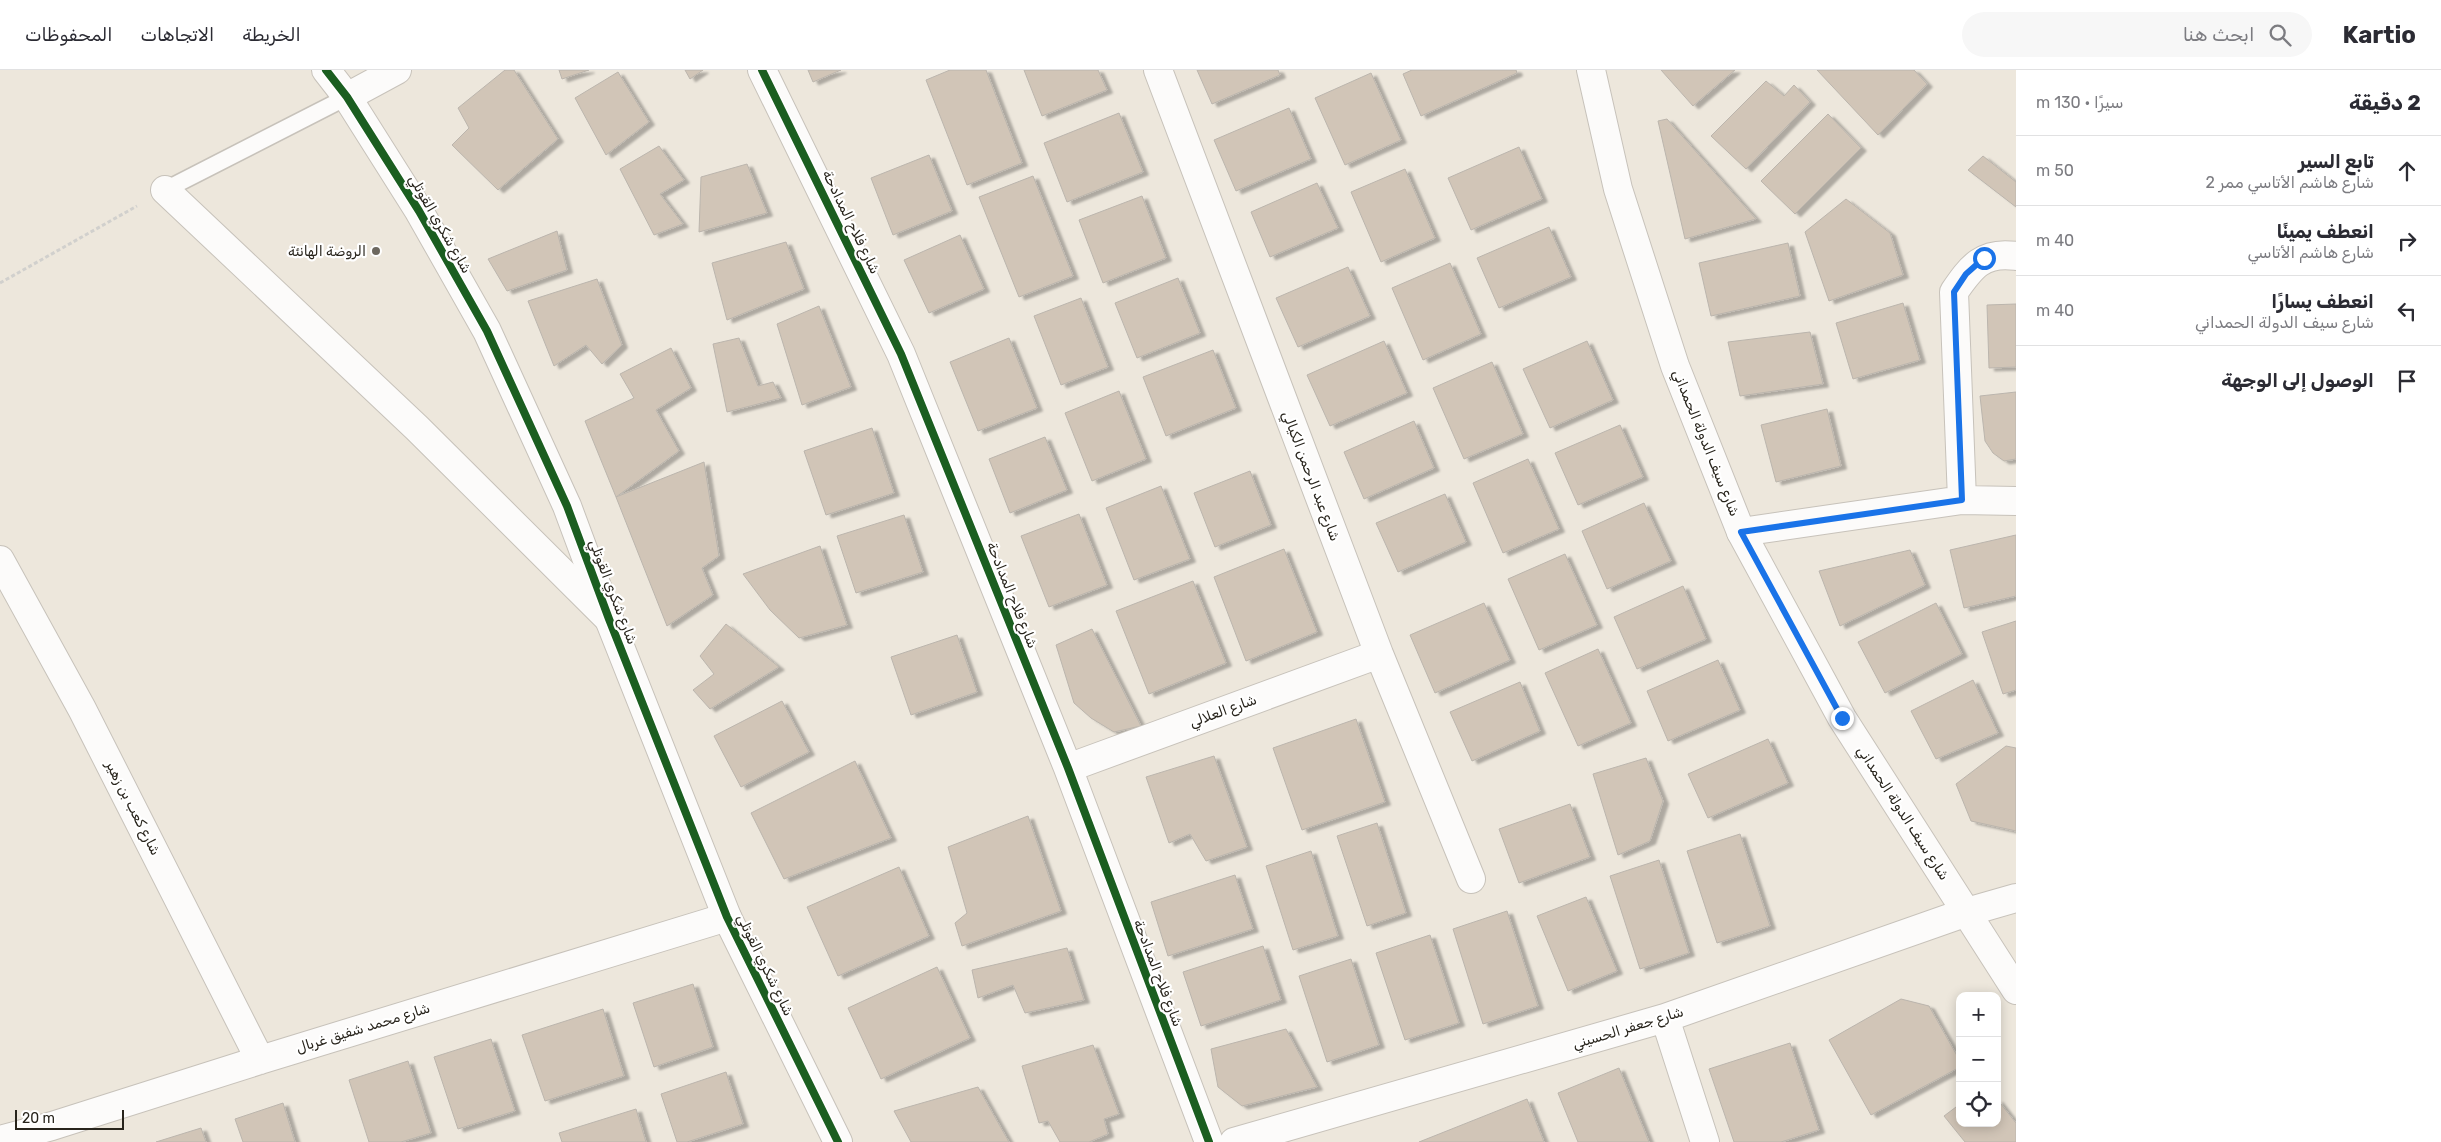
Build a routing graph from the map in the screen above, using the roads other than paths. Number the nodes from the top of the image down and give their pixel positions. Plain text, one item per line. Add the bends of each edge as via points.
1 (326, 70) edge
2 (397, 70) edge
3 (762, 70) edge
4 (1158, 70) edge
5 (1591, 70) edge
6 (347, 97) junction
7 (165, 190) joint
8 (2016, 256) edge
9 (1962, 500) junction
10 (2016, 501) edge
11 (1741, 532) junction
12 (0, 560) edge
13 (609, 619) junction
14 (1379, 654) junction
15 (1068, 768) junction
16 (1470, 879) dead end
17 (2016, 898) edge
18 (1967, 912) junction
19 (727, 917) junction
20 (2016, 990) edge
21 (1665, 1018) junction
22 (260, 1060) junction
23 (0, 1140) edge
24 (838, 1142) edge
25 (1209, 1142) edge
26 (1234, 1142) edge
27 (1705, 1142) edge

1 - 6 street, شارع شكري القوتلي
2 - 6 street
3 - 15 street, شارع فلاح المدادحة via 901,354
4 - 14 street, شارع عبد الرحمن الكيالي
5 - 11 street, شارع سيف الدولة الحمداني via 1618,190 1675,366
6 - 7 lane
6 - 13 street, شارع شكري القوتلي via 420,211 487,331 568,506
7 - 13 street via 417,428
8 - 9 street via 2001,254 1984,258 1966,274 1954,292
9 - 10 street
9 - 11 street
11 - 18 street, شارع سيف الدولة الحمداني via 1842,718
12 - 22 street, شارع كعب بن زهير via 82,709
13 - 19 street, شارع شكري القوتلي
14 - 15 street, شارع العلالي
14 - 16 street, شارع عبد الرحمن الكيالي
15 - 25 street, شارع فلاح المدادحة
17 - 18 street, شارع جعفر الحسيني
18 - 20 street, شارع سيف الدولة الحمداني
18 - 21 street, شارع جعفر الحسيني
19 - 22 street, شارع محمد شفيق غربال
19 - 24 street, شارع شكري القوتلي
21 - 26 street, شارع جعفر الحسيني
21 - 27 street
22 - 23 street, شارع محمد شفيق غربال

